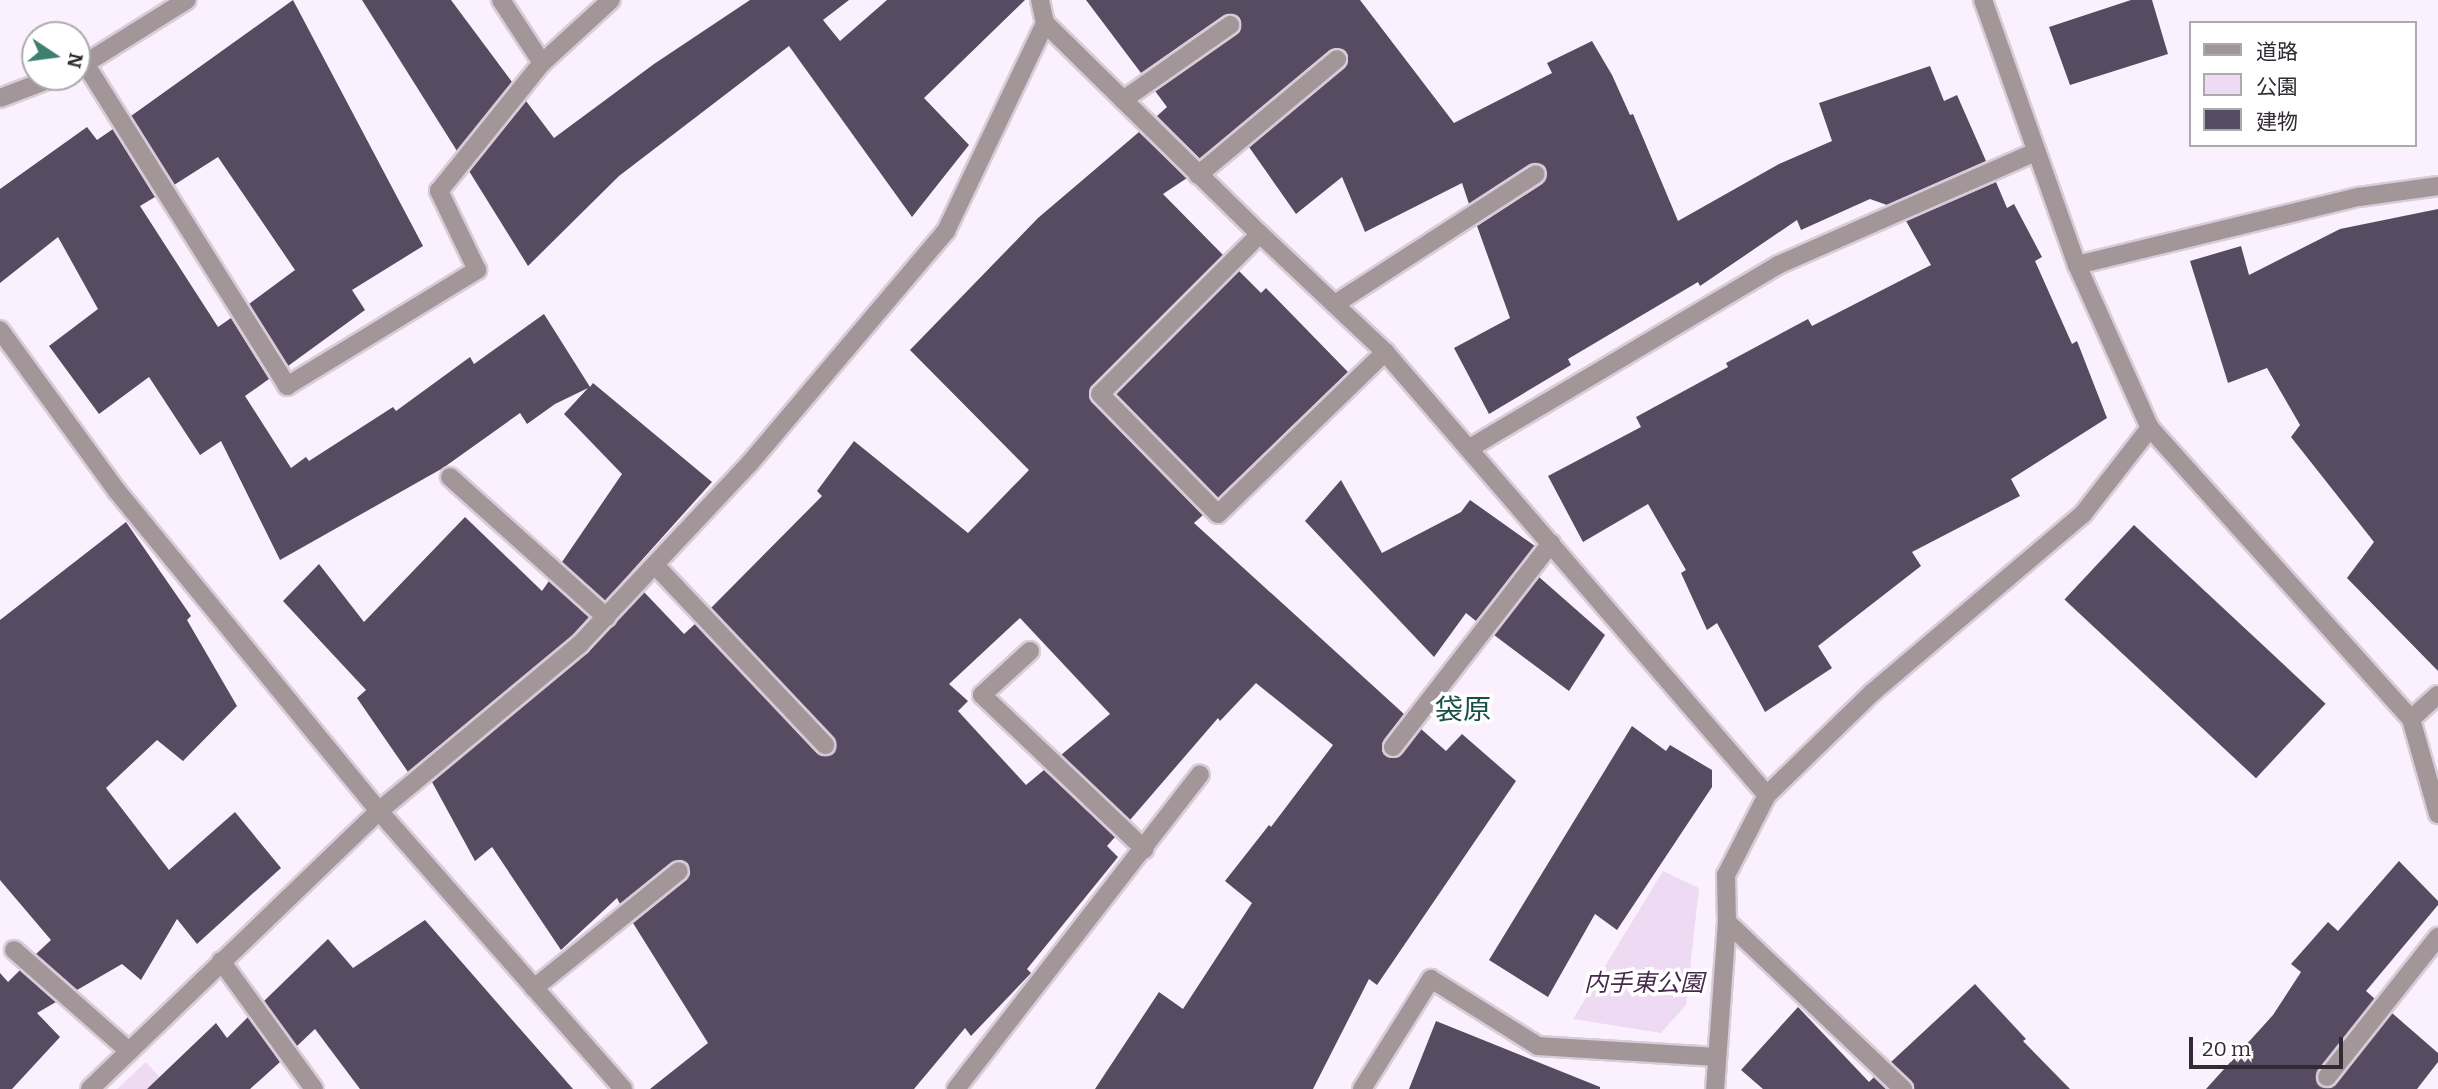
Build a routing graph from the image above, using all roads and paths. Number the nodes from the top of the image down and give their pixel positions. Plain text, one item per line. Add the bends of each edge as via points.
1 (187, 0) edge
2 (501, 0) edge
3 (611, 0) edge
4 (1040, 0) edge
5 (1983, 0) edge
6 (1045, 23) junction
7 (1230, 25) dead end
8 (1338, 58) dead end
9 (91, 61) edge
10 (542, 63) junction
11 (91, 82) edge
12 (21, 90) edge
13 (0, 98) edge
14 (1123, 100) junction
15 (2035, 152) junction
16 (1198, 174) junction
17 (1536, 174) dead end
18 (2438, 186) edge
19 (1260, 234) junction
20 (2077, 265) junction
21 (1335, 304) junction
22 (0, 330) edge
23 (1385, 352) junction
24 (2150, 428) junction
25 (1470, 448) junction
26 (450, 477) dead end
27 (1551, 542) junction
28 (655, 565) junction
29 (606, 617) junction
30 (1030, 652) dead end
31 (2438, 695) edge
32 (2411, 719) junction
33 (825, 745) dead end
34 (1393, 747) dead end
35 (1200, 774) dead end
36 (1767, 795) junction
37 (379, 811) junction
38 (2438, 814) edge
39 (1144, 849) junction
40 (679, 871) dead end
41 (1727, 922) junction
42 (2438, 937) edge
43 (14, 950) dead end
44 (221, 961) junction
45 (534, 988) junction
46 (128, 1051) junction
47 (1716, 1057) junction
48 (2327, 1077) dead end
49 (90, 1089) edge
50 (314, 1089) edge
51 (623, 1089) edge
52 (956, 1089) edge
53 (1362, 1089) edge
54 (1715, 1089) edge
55 (1903, 1089) edge

1 - 9 street
2 - 10 street
3 - 10 street
4 - 6 street
5 - 15 street
6 - 14 street
6 - 28 street via 946,230 750,463
7 - 14 street
8 - 16 street
10 - 11 street via 439,191 477,270 287,386
12 - 13 street
14 - 16 street
15 - 20 street
15 - 25 street via 1778,265
16 - 19 street
17 - 21 street
18 - 20 street via 2359,197
19 - 21 street
19 - 23 street via 1100,394 1218,514
20 - 24 street
21 - 23 street
22 - 37 street via 117,491
23 - 25 street
24 - 32 street
24 - 36 street via 2083,514 1873,692
25 - 27 street
26 - 29 street
27 - 34 street
27 - 36 street
28 - 29 street
28 - 33 street
29 - 37 street via 580,645
30 - 39 street via 982,695
31 - 32 street
32 - 38 street
35 - 39 street
36 - 41 street via 1726,875
37 - 44 street
37 - 45 street
39 - 52 street
40 - 45 street
41 - 47 street
41 - 55 street
42 - 48 street
43 - 46 street
44 - 46 street
44 - 50 street
45 - 51 street
46 - 49 street
47 - 53 street via 1538,1046 1431,979
47 - 54 street

